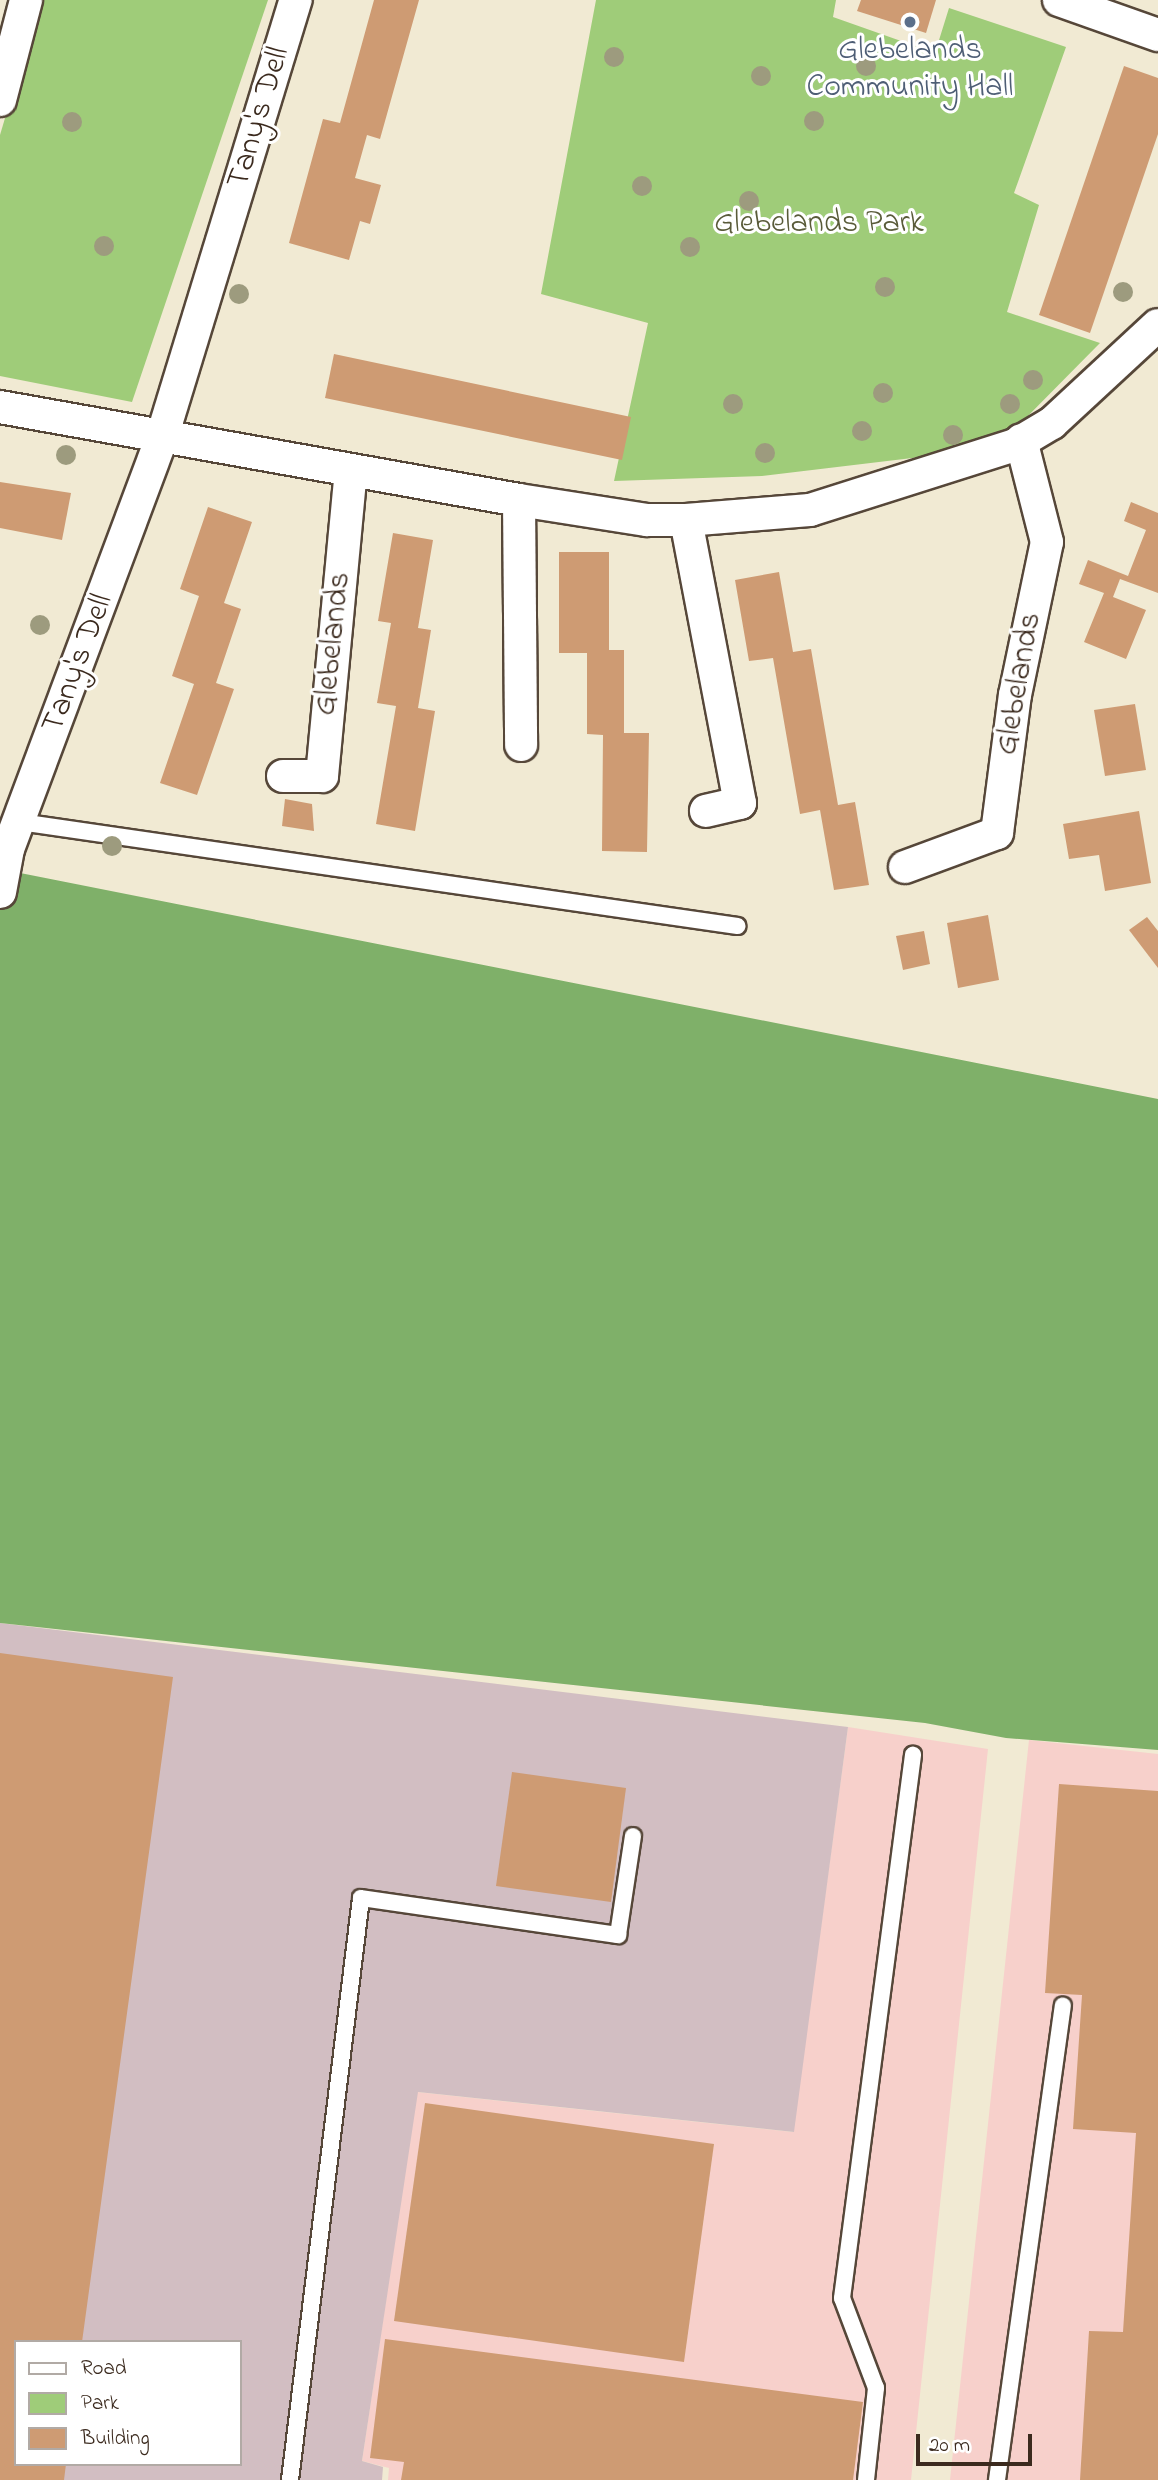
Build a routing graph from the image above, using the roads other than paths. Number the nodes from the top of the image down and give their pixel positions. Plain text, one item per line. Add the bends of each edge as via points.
1 (26, 0) edge
2 (296, 0) edge
3 (1059, 0) edge
4 (1158, 35) edge
5 (0, 100) edge
6 (1158, 325) edge
7 (0, 407) edge
8 (162, 437) junction
9 (1021, 440) junction
10 (351, 472) junction
11 (519, 500) junction
12 (686, 520) junction
13 (521, 745) dead end
14 (283, 776) dead end
15 (706, 811) dead end
16 (9, 839) edge
17 (905, 867) dead end
18 (0, 892) edge
19 (737, 926) dead end
20 (913, 1755) dead end
21 (632, 1836) dead end
22 (1063, 2006) dead end
23 (290, 2480) edge
24 (866, 2480) edge
25 (997, 2480) edge

1 - 5 street
2 - 8 street, Tany's Dell
3 - 4 street
6 - 9 street via 1112,373 1052,423
7 - 8 street
8 - 10 street
8 - 16 street, Tany's Dell
9 - 12 street via 810,510
9 - 17 street, Glebelands via 1047,542 1015,695 997,833
10 - 11 street
10 - 14 street, Glebelands via 322,776
11 - 12 street via 647,520
11 - 13 street
12 - 15 street via 740,803
16 - 18 street, Tany's Dell
16 - 19 lane
20 - 24 lane via 842,2298 876,2388
21 - 23 lane via 618,1935 361,1898
22 - 25 lane

